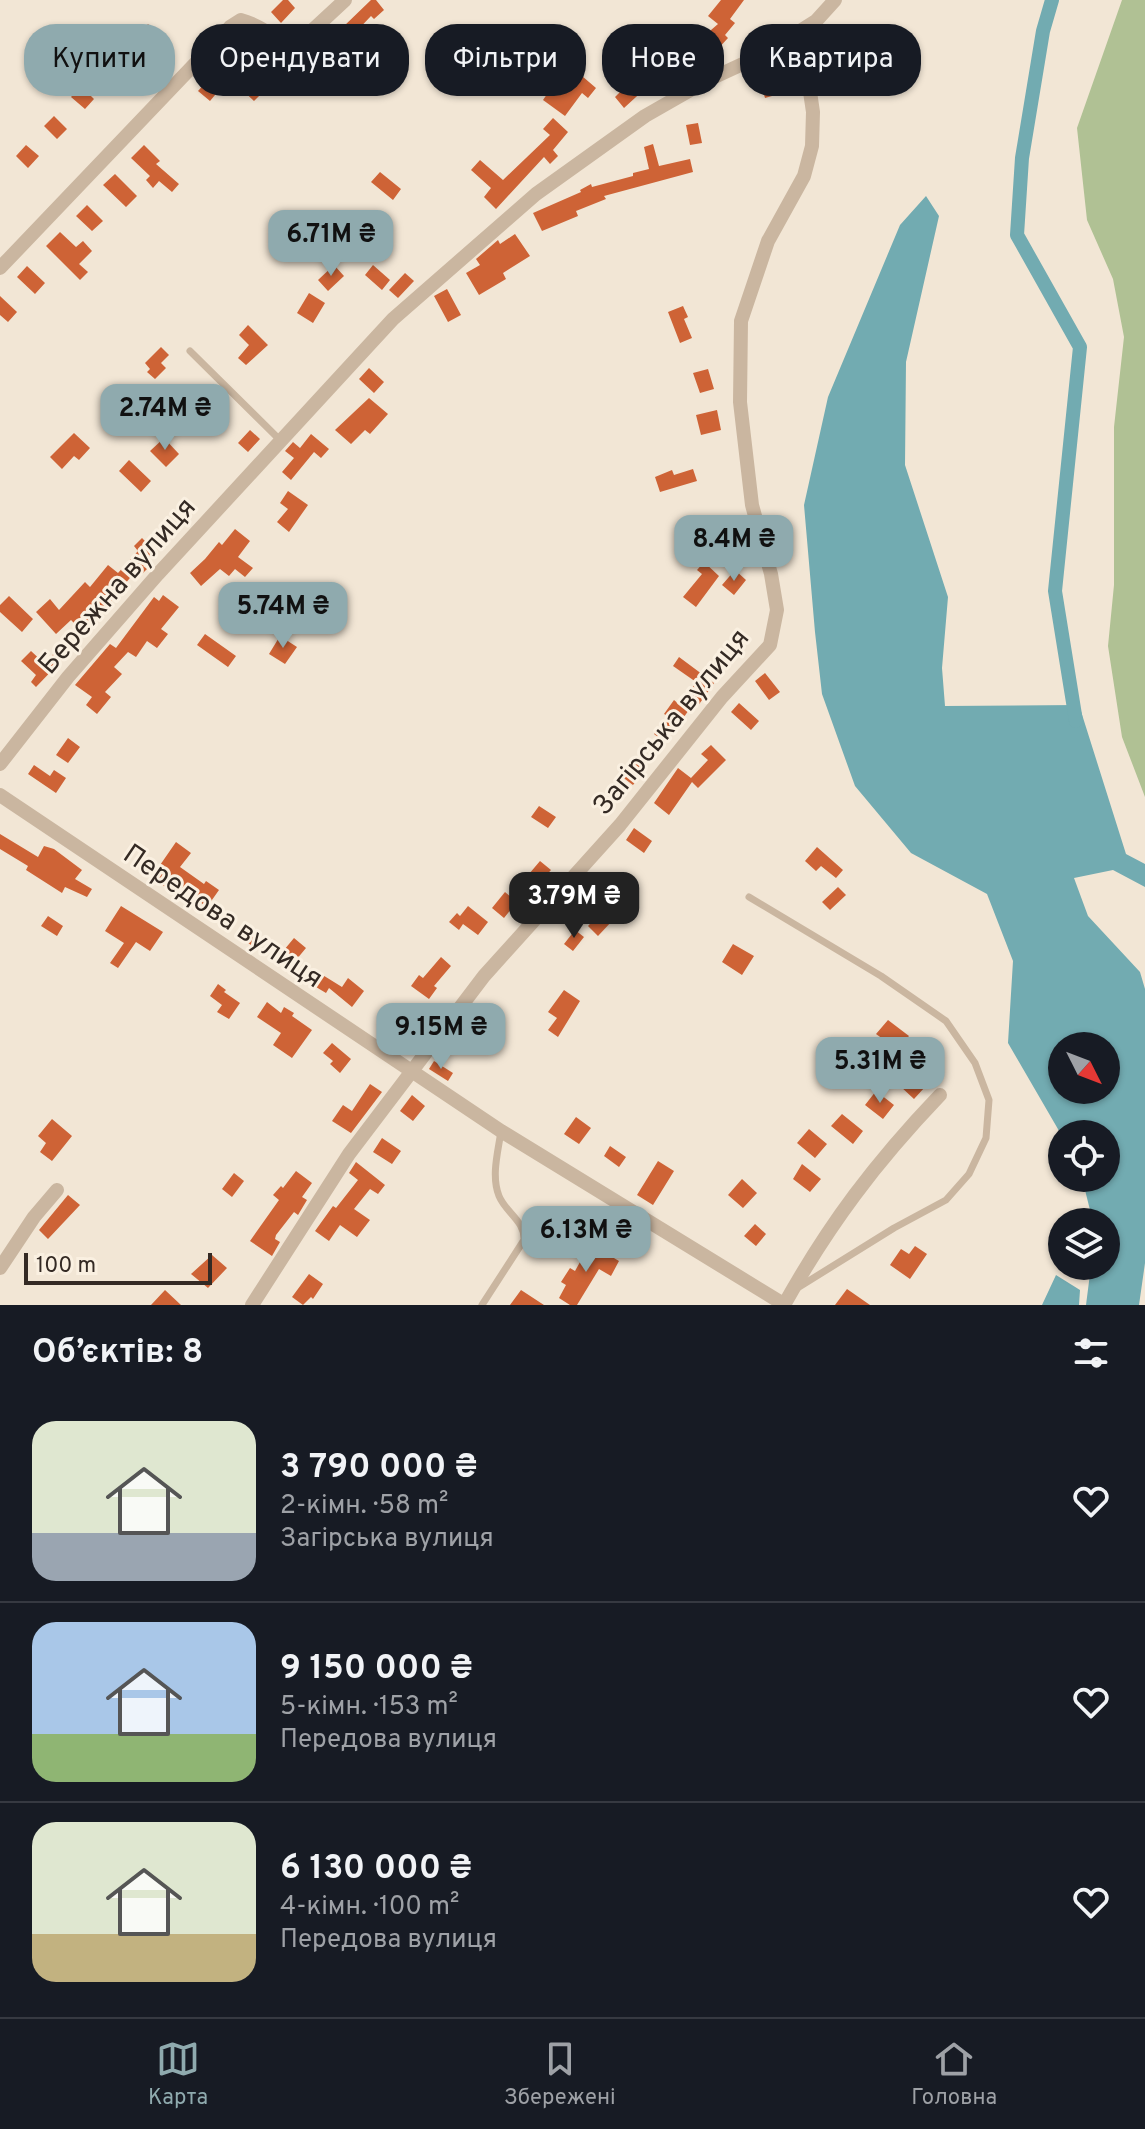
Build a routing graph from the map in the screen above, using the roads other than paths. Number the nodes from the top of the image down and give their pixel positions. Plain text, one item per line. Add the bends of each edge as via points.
1 (345, 0) edge
2 (835, 0) edge
3 (816, 21) junction
4 (811, 24) edge
5 (815, 24) edge
6 (740, 65) edge
7 (811, 96) edge
8 (0, 268) edge
9 (190, 351) dead end
10 (281, 441) junction
11 (0, 764) edge
12 (0, 795) edge
13 (749, 897) dead end
14 (411, 1072) junction
15 (940, 1095) dead end
16 (501, 1131) junction
17 (57, 1190) dead end
18 (0, 1268) edge
19 (786, 1302) edge
20 (252, 1305) edge
21 (482, 1305) edge

1 - 8 street via 296,43 250,22 241,20 230,27
2 - 3 street, Бережна вулиця
3 - 4 street, Бережна вулиця
3 - 5 street, Загірська вулиця
6 - 10 street, Бережна вулиця via 645,116 536,194 393,319
7 - 14 street, Загірська вулиця via 812,146 804,176 768,241 741,321 740,402 752,505 777,610 770,645 620,825 484,976
9 - 10 lane
10 - 11 street, Бережна вулиця via 68,677
12 - 14 street, Передова вулиця
13 - 19 lane via 946,1021 975,1063 989,1100 986,1138 969,1174 946,1200 894,1228
14 - 16 street, Передова вулиця
14 - 20 street, Загірська вулиця via 349,1154
15 - 19 street via 857,1190 817,1245
16 - 19 street, Передова вулиця
16 - 21 lane via 496,1184 506,1208 523,1228 524,1240
17 - 18 street

